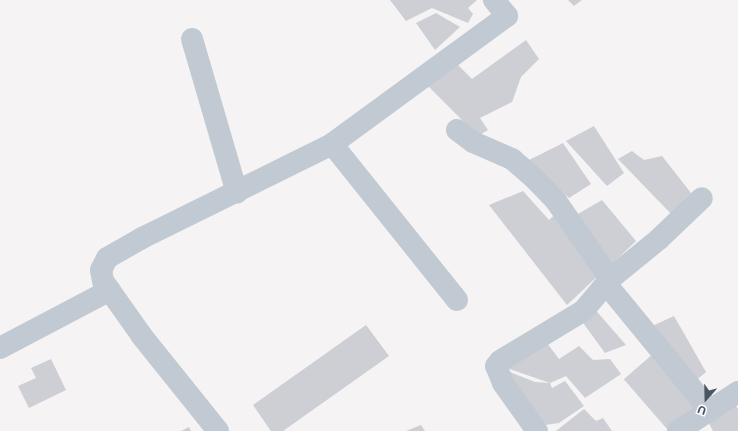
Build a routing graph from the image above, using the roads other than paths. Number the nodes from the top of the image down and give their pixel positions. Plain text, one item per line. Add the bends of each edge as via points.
1 (494, 0) edge
2 (192, 39) dead end
3 (457, 130) dead end
4 (332, 144) junction
5 (237, 193) junction
6 (702, 198) dead end
7 (608, 282) junction
8 (110, 290) junction
9 (457, 300) dead end
10 (0, 348) edge
11 (738, 392) edge
12 (709, 409) junction
13 (218, 431) edge
14 (537, 431) edge
15 (678, 431) edge

1 - 4 street via 507,16
2 - 5 street
3 - 7 street via 473,142 512,159 536,180 556,201
4 - 5 street
4 - 9 street
5 - 8 street via 107,258 101,270 103,281
6 - 7 street
7 - 12 street
7 - 14 street via 583,311 500,361 496,366 503,383
8 - 10 street
8 - 13 street via 142,336
11 - 12 street
12 - 15 street

